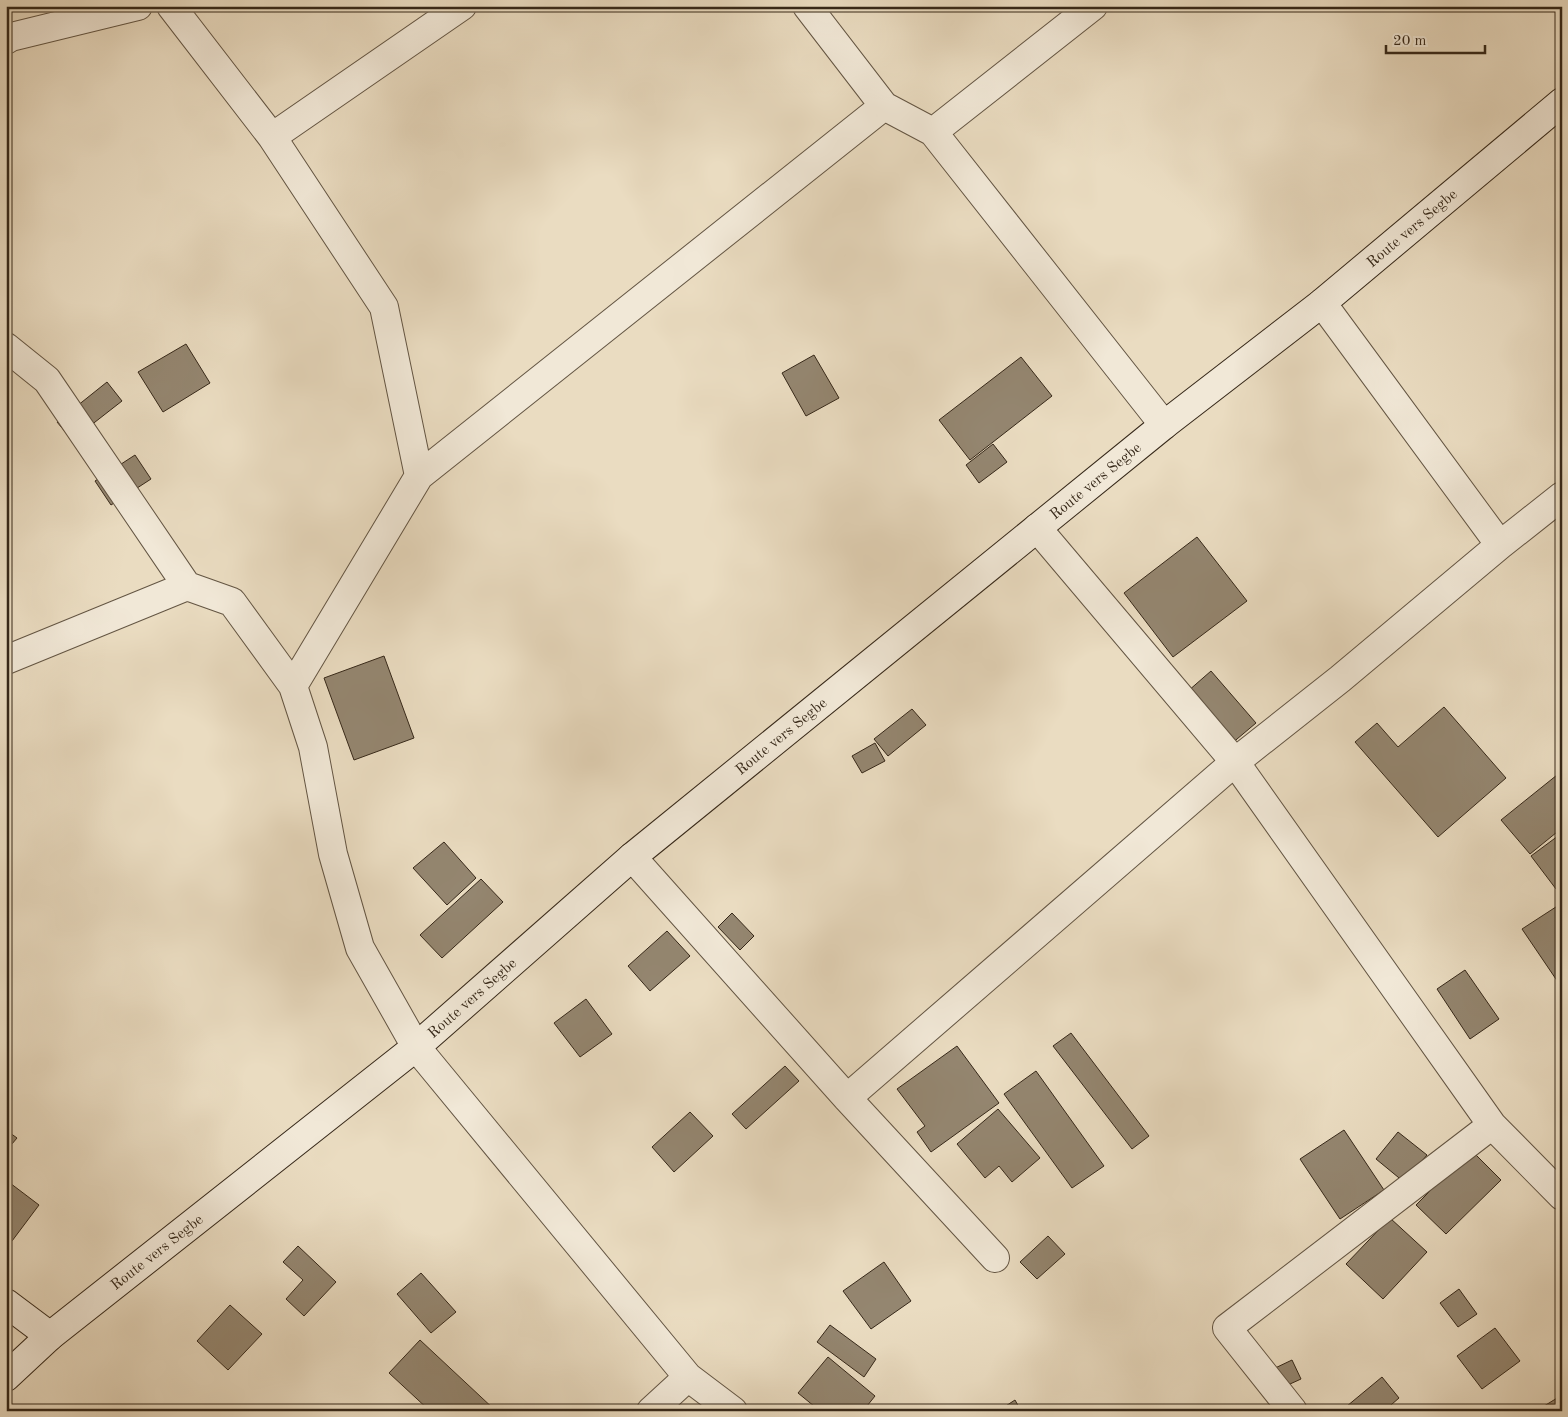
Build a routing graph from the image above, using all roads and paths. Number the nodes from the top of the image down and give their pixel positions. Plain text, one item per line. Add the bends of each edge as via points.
1 (138, 6) edge
2 (171, 6) edge
3 (462, 6) edge
4 (808, 6) edge
5 (1093, 6) edge
6 (6, 40) edge
7 (1562, 102) edge
8 (884, 106) junction
9 (933, 132) junction
10 (272, 137) junction
11 (1322, 303) junction
12 (6, 347) edge
13 (1164, 425) junction
14 (419, 476) junction
15 (1562, 496) edge
16 (1037, 528) junction
17 (1500, 545) junction
18 (187, 586) junction
19 (6, 660) edge
20 (293, 686) junction
21 (1235, 762) junction
22 (632, 857) junction
23 (416, 1047) junction
24 (847, 1098) junction
25 (1492, 1125) junction
26 (1562, 1196) edge
27 (994, 1258) dead end
28 (6, 1303) edge
29 (50, 1336) junction
30 (6, 1377) edge
31 (688, 1377) junction
32 (651, 1411) edge
33 (733, 1411) edge
34 (1293, 1411) edge

1 - 6 street
2 - 10 street
3 - 10 street
4 - 8 street
5 - 9 street
7 - 11 street, Route vers Segbe
8 - 9 street
8 - 14 street
9 - 13 street
10 - 14 street via 384,307
11 - 13 street, Route vers Segbe
11 - 17 street
12 - 18 street via 47,380
13 - 16 street, Route vers Segbe
14 - 20 street
15 - 17 street
16 - 21 street
16 - 22 street, Route vers Segbe
17 - 21 street
18 - 19 street
18 - 20 street via 232,602
20 - 23 street via 313,747 333,854 360,948
21 - 24 street
21 - 25 street
22 - 23 street, Route vers Segbe
22 - 24 street
23 - 29 street, Route vers Segbe
23 - 31 street
24 - 27 street
25 - 26 street
25 - 34 street via 1227,1328
28 - 29 street
29 - 30 street, Route vers Segbe
31 - 32 street
31 - 33 street

